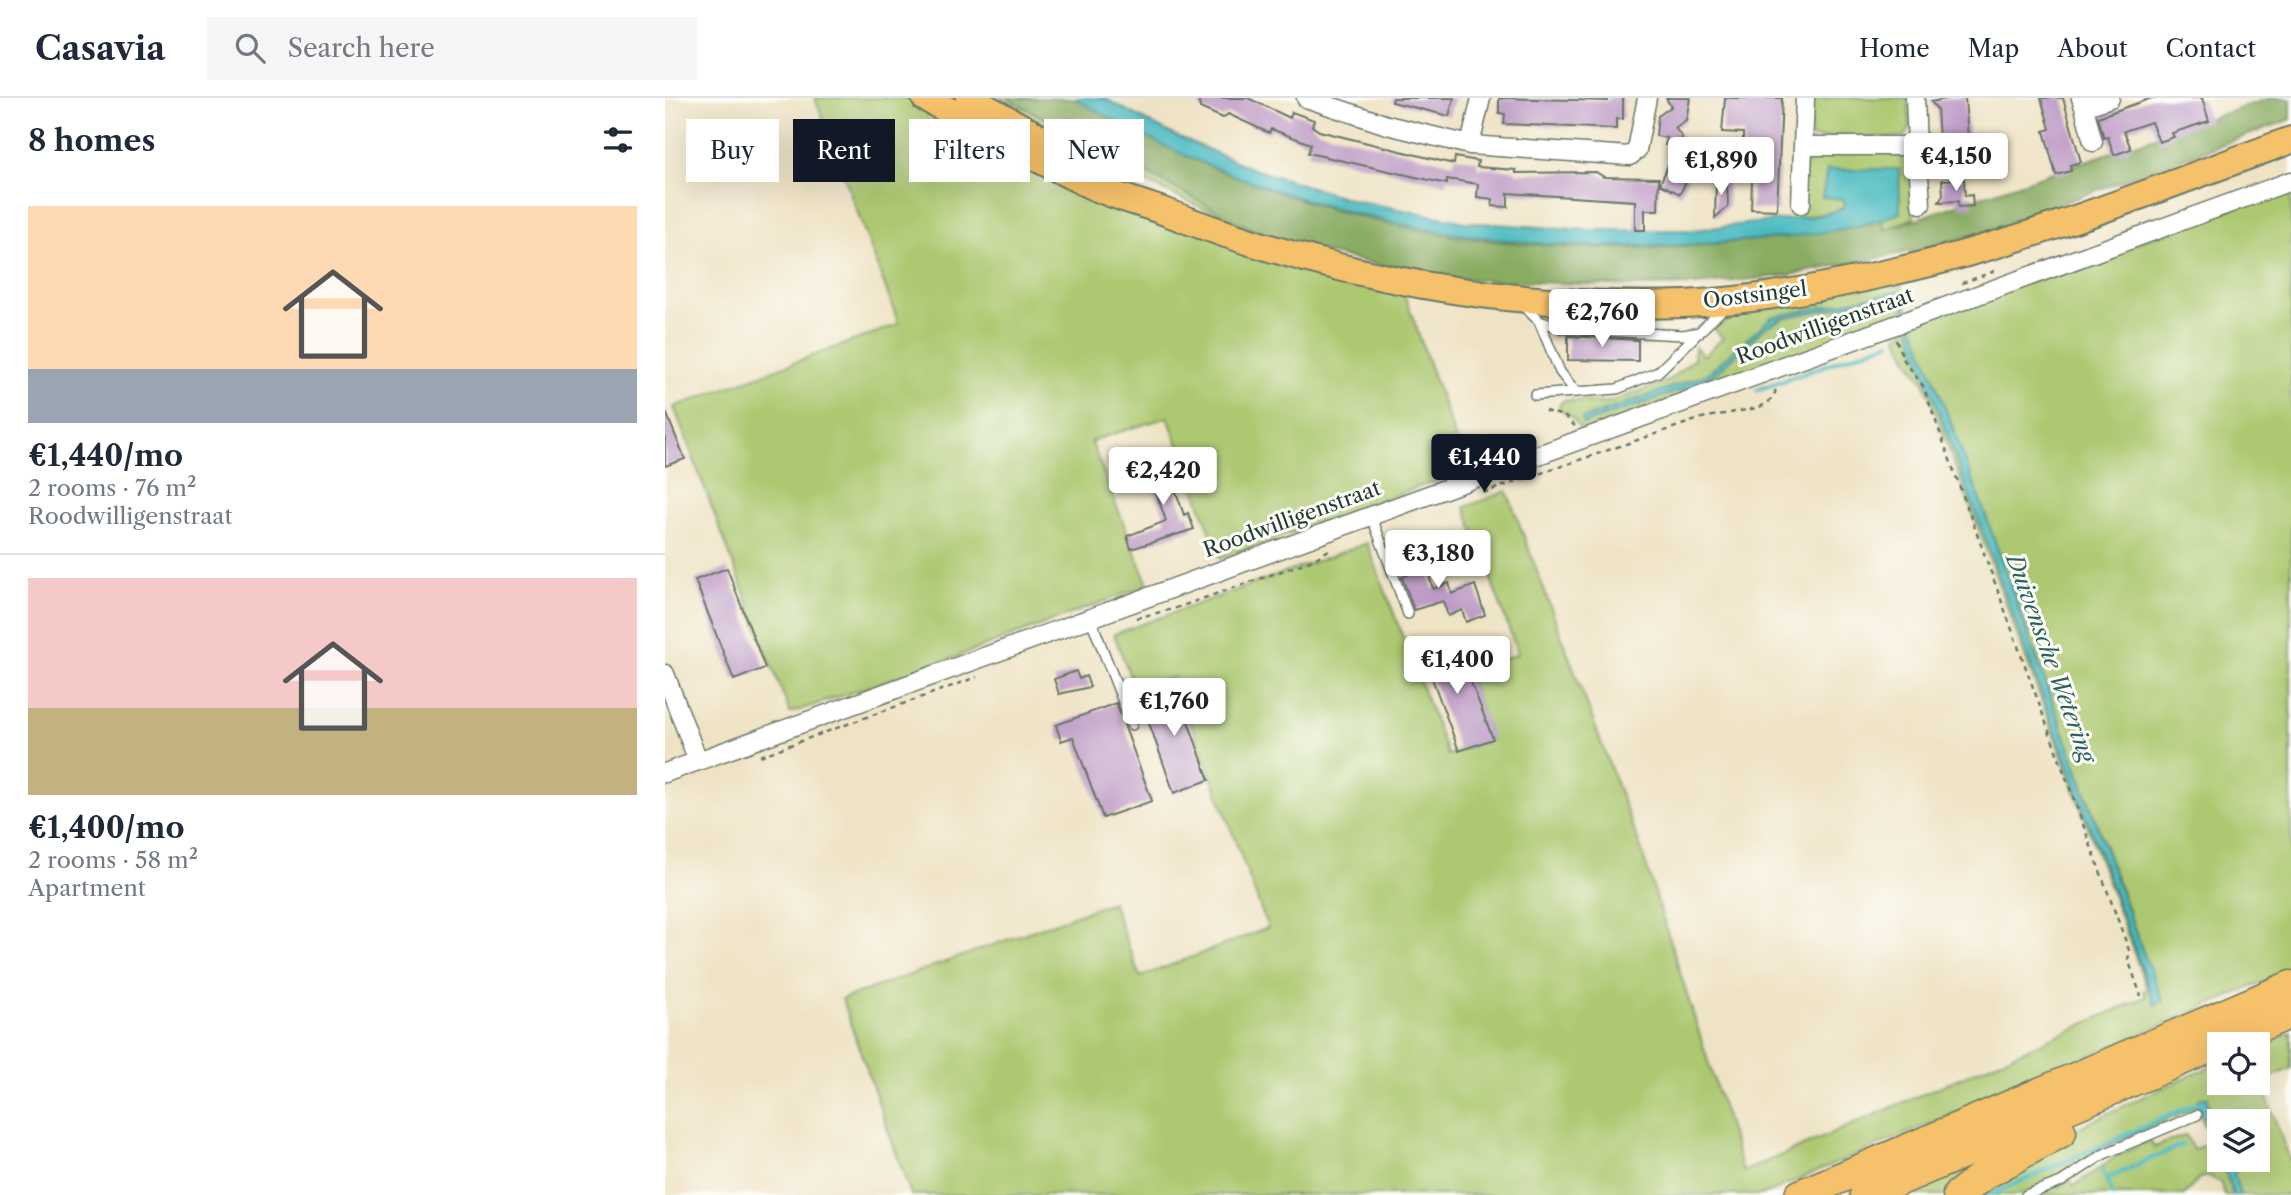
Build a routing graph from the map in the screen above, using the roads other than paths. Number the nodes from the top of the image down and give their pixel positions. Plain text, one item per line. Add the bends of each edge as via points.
1 (925, 98) edge
2 (969, 98) edge
3 (1308, 98) edge
4 (1481, 98) edge
5 (1647, 98) edge
6 (1805, 98) edge
7 (1915, 98) edge
8 (2110, 98) edge
9 (2083, 102) edge
10 (2291, 140) edge
11 (2093, 142) dead end
12 (1470, 145) junction
13 (1803, 146) junction
14 (1917, 146) junction
15 (2291, 181) edge
16 (1801, 204) dead end
17 (1921, 204) dead end
18 (1167, 212) junction
19 (1732, 298) junction
20 (1516, 300) junction
21 (1539, 321) junction
22 (1700, 332) junction
23 (1576, 392) junction
24 (1535, 395) dead end
25 (1371, 515) junction
26 (1408, 614) dead end
27 (1090, 617) junction
28 (665, 674) edge
29 (1132, 725) dead end
30 (698, 761) junction
31 (665, 773) edge
32 (2291, 986) edge
33 (2291, 1013) edge
34 (2143, 1078) junction
35 (2197, 1115) dead end
36 (1800, 1195) edge
37 (1865, 1195) edge
38 (1958, 1195) edge
39 (2026, 1195) edge

1 - 18 main road, Oostsingel via 1093,186
2 - 18 main road, Oostsingel
3 - 12 street via 1387,125
4 - 12 street
5 - 12 street via 1637,150 1630,156
6 - 13 street
7 - 14 street
8 - 9 street
9 - 11 street
10 - 19 main road, Oostsingel via 1982,249 1853,281
13 - 14 street
13 - 16 street
14 - 17 street
15 - 25 street, Roodwilligenstraat
18 - 20 main road, Oostsingel via 1260,246 1340,267
19 - 20 main road, Oostsingel via 1685,304
19 - 22 lane
20 - 21 lane
21 - 22 lane via 1563,329
21 - 23 lane via 1560,372
22 - 23 lane via 1658,372 1617,388
23 - 24 lane
25 - 26 lane
25 - 27 street, Roodwilligenstraat
27 - 29 lane
27 - 30 street, Roodwilligenstraat
28 - 30 street
30 - 31 street, Roodwilligenstraat
32 - 36 highway
33 - 34 highway
34 - 37 highway
34 - 38 highway via 2082,1121 2014,1156
35 - 39 lane via 2104,1154 2061,1182

